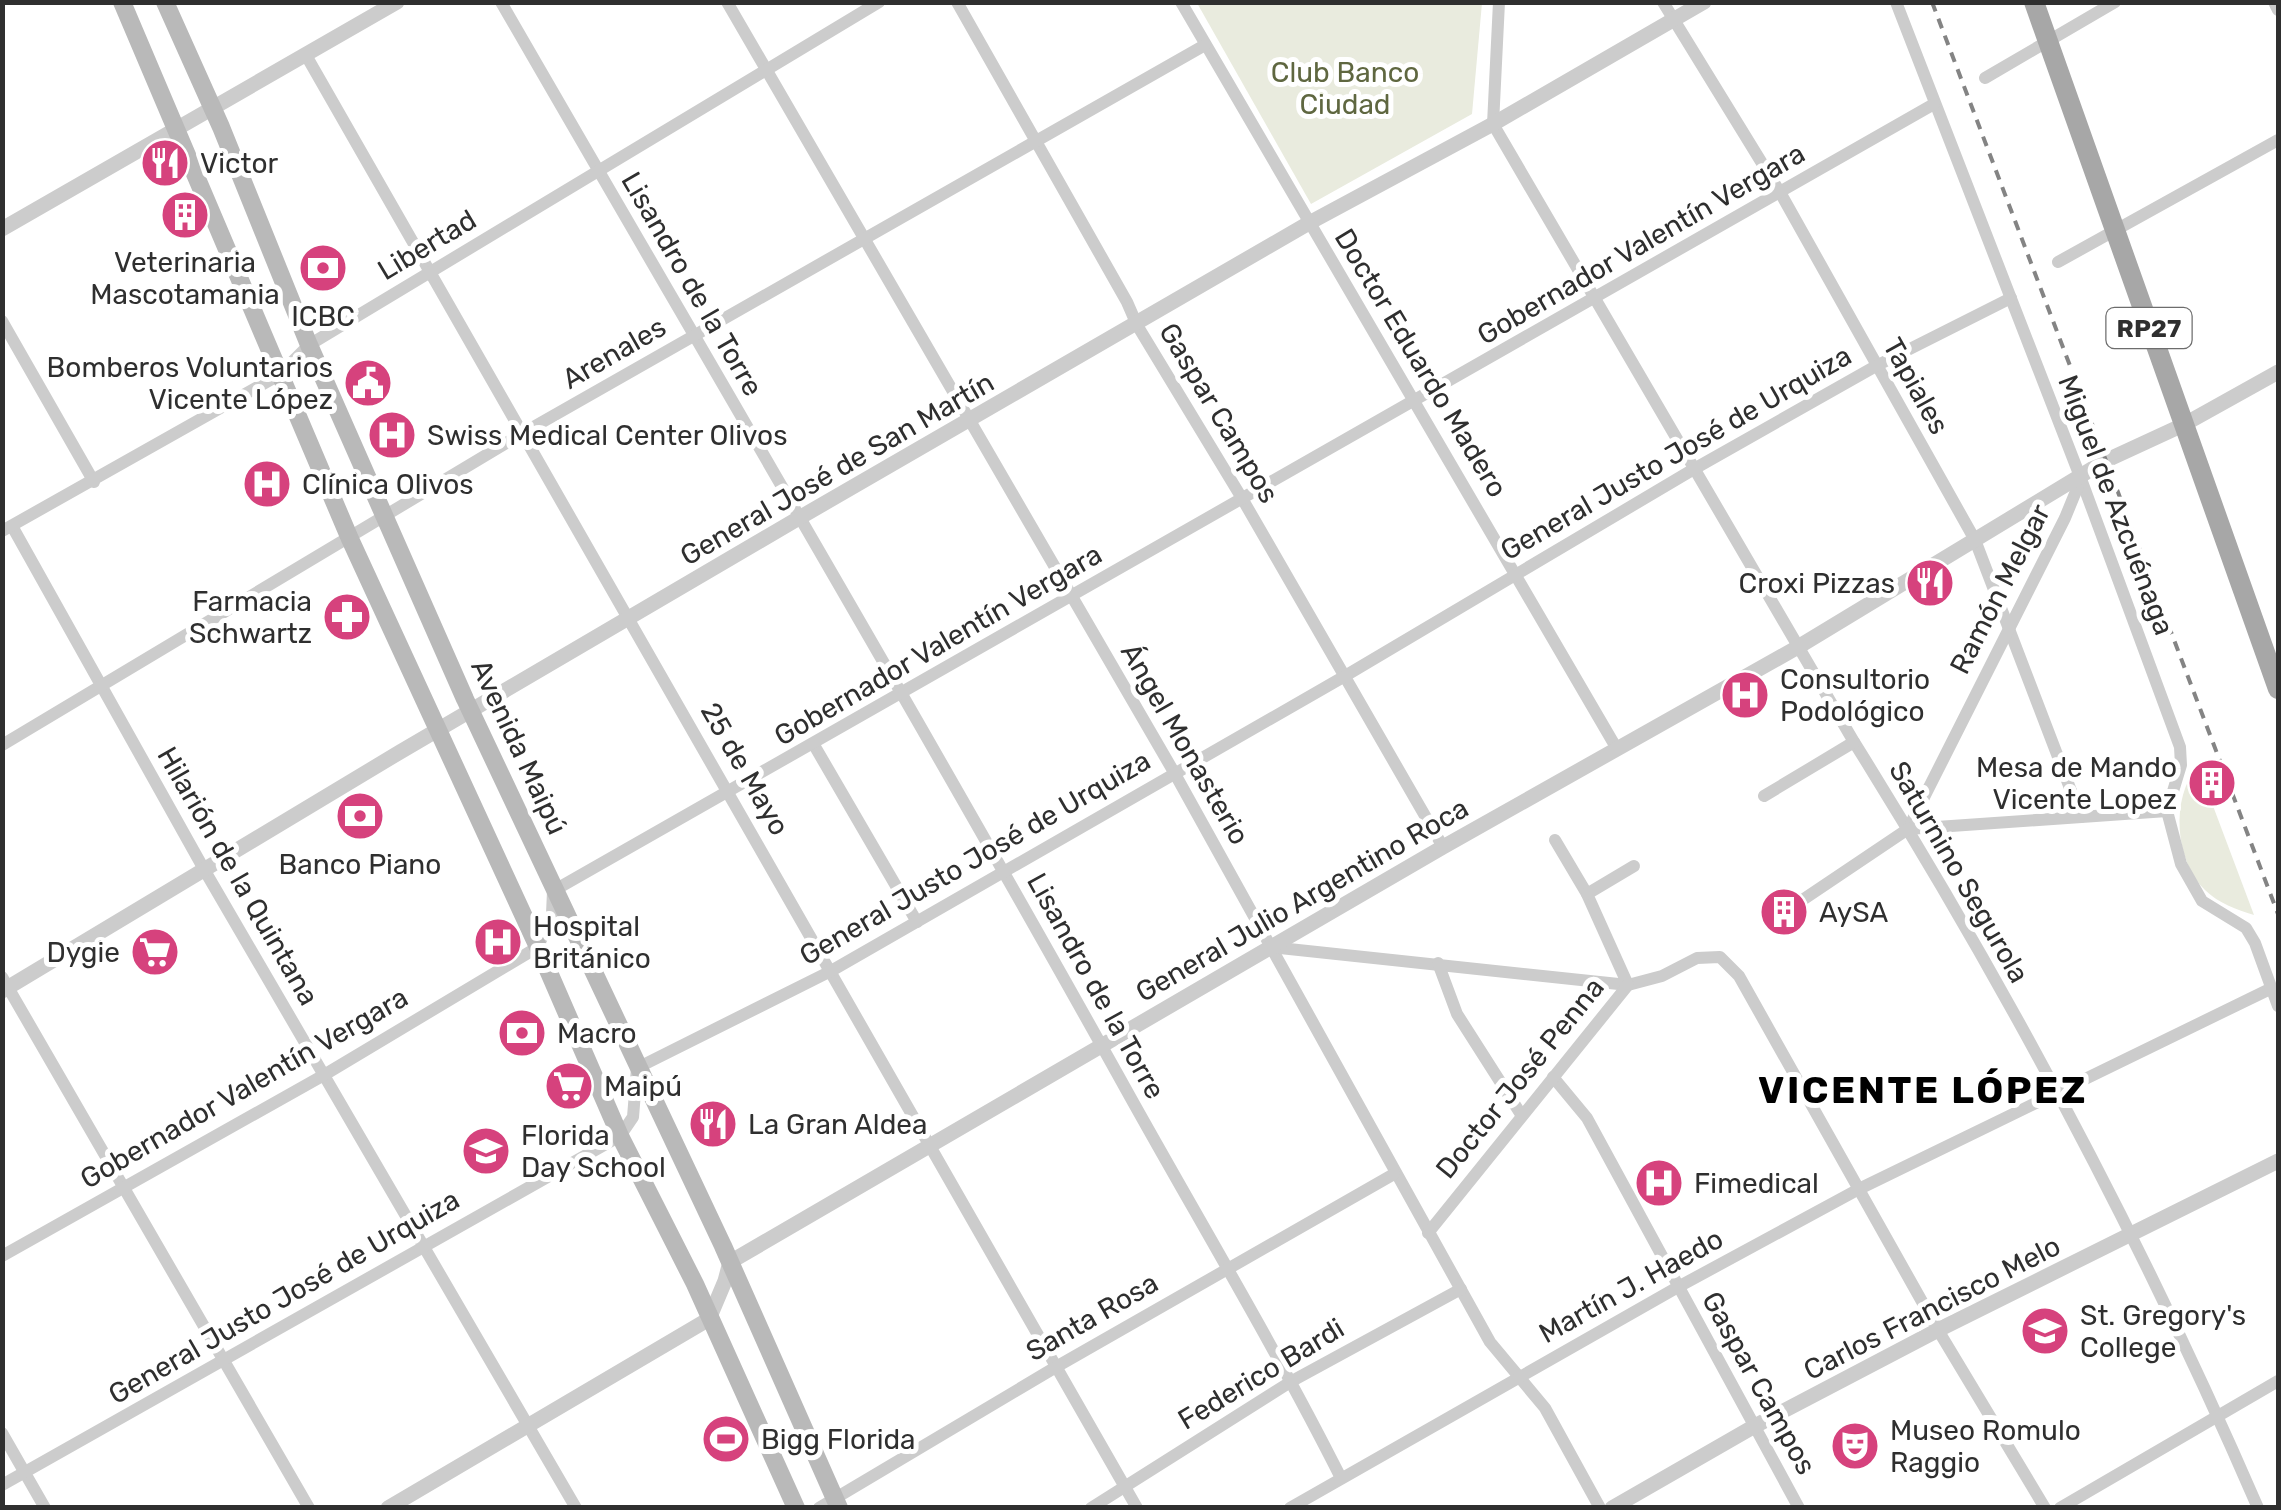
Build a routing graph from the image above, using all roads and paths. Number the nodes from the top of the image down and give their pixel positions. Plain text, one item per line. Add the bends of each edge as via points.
1 (122, 2) edge
2 (165, 2) edge
3 (397, 2) edge
4 (500, 2) edge
5 (727, 2) edge
6 (879, 2) edge
7 (957, 2) edge
8 (1182, 2) edge
9 (1499, 2) edge
10 (1663, 2) edge
11 (1704, 2) edge
12 (1896, 2) edge
13 (2034, 2) edge
14 (2114, 2) edge
15 (2274, 2) edge
16 (2278, 10) edge
17 (1673, 20) junction
18 (2048, 41) junction
19 (1205, 45) junction
20 (307, 57) junction
21 (766, 70) junction
22 (1985, 78) dead end
23 (1934, 104) junction
24 (214, 110) junction
25 (1493, 124) junction
26 (177, 128) junction
27 (1037, 140) junction
28 (2278, 140) edge
29 (598, 171) junction
30 (1781, 194) junction
31 (1309, 223) junction
32 (2, 229) edge
33 (2115, 231) junction
34 (864, 239) junction
35 (2058, 262) dead end
36 (428, 273) junction
37 (2011, 298) junction
38 (1595, 299) junction
39 (2, 321) edge
40 (1137, 326) junction
41 (694, 336) junction
42 (309, 345) junction
43 (1876, 366) junction
44 (2278, 372) edge
45 (280, 375) junction
46 (1416, 402) junction
47 (970, 422) junction
48 (2182, 425) junction
49 (524, 433) junction
50 (1694, 469) junction
51 (2081, 479) junction
52 (94, 482) junction
53 (1244, 500) junction
54 (386, 518) junction
55 (799, 518) junction
56 (7, 528) edge
57 (350, 539) junction
58 (1975, 540) junction
59 (1516, 574) junction
60 (1072, 598) junction
61 (628, 618) junction
62 (2009, 626) junction
63 (1798, 647) junction
64 (1345, 676) junction
65 (101, 686) junction
66 (2278, 689) edge
67 (901, 695) junction
68 (472, 711) junction
69 (438, 730) junction
70 (1854, 742) junction
71 (2, 744) edge
72 (814, 745) junction
73 (1617, 748) junction
74 (1175, 774) junction
75 (730, 792) junction
76 (1764, 796) dead end
77 (2167, 811) junction
78 (2081, 817) junction
79 (1908, 829) junction
80 (1555, 840) dead end
81 (1443, 847) junction
82 (1634, 866) dead end
83 (205, 871) junction
84 (1004, 872) junction
85 (553, 891) junction
86 (1587, 894) junction
87 (1788, 910) dead end
88 (918, 922) junction
89 (1270, 946) junction
90 (538, 947) junction
91 (1438, 964) junction
92 (830, 971) junction
93 (1628, 984) junction
94 (4, 986) edge
95 (2272, 988) junction
96 (2278, 1006) edge
97 (1101, 1045) junction
98 (638, 1068) junction
99 (324, 1074) junction
100 (1553, 1078) junction
101 (2057, 1093) junction
102 (1522, 1116) junction
103 (620, 1136) junction
104 (929, 1144) junction
105 (2278, 1161) edge
106 (1394, 1174) junction
107 (125, 1184) junction
108 (1859, 1189) junction
109 (1428, 1232) junction
110 (2133, 1235) junction
111 (425, 1245) junction
112 (2, 1256) edge
113 (730, 1262) junction
114 (1226, 1269) junction
115 (1678, 1288) junction
116 (1461, 1289) junction
117 (709, 1319) junction
118 (1938, 1330) junction
119 (225, 1360) junction
120 (1056, 1367) junction
121 (1518, 1377) junction
122 (1292, 1381) junction
123 (2278, 1381) edge
124 (2219, 1418) junction
125 (528, 1425) junction
126 (1753, 1427) junction
127 (2, 1432) edge
128 (25, 1472) junction
129 (1341, 1478) junction
130 (2, 1485) edge
131 (1126, 1487) junction
132 (1313, 1502) edge
133 (831, 1504) edge
134 (45, 1508) edge
135 (309, 1508) edge
136 (388, 1508) edge
137 (576, 1508) edge
138 (796, 1508) edge
139 (1091, 1508) edge
140 (1138, 1508) edge
141 (1290, 1508) edge
142 (1600, 1508) edge
143 (1612, 1508) edge
144 (1799, 1508) edge
145 (2046, 1508) edge
146 (2060, 1508) edge
147 (2258, 1508) edge

1 - 26 main road
2 - 24 main road, Avenida Maipú
3 - 20 street
4 - 29 street, Lisandro de la Torre
5 - 21 street, Ángel Monasterio
6 - 21 street, Libertad
7 - 27 street, Gaspar Campos
8 - 19 street, Doctor Eduardo Madero
9 - 25 street
10 - 17 street, Tapiales
11 - 17 street, General José de San Martín
12 - 23 street, Miguel de Azcuénaga
13 - 18 main road, RP27
14 - 18 street
15 - 16 street
17 - 25 street, General José de San Martín
17 - 30 street, Tapiales
18 - 22 street
18 - 33 main road, RP27
19 - 27 street, Arenales
19 - 31 street, Doctor Eduardo Madero
20 - 24 street
20 - 36 street, 25 de Mayo
21 - 29 street, Libertad
21 - 34 street, Ángel Monasterio
23 - 30 street, Gobernador Valentín Vergara
23 - 37 street, Miguel de Azcuénaga
24 - 26 street
24 - 42 main road, Avenida Maipú
25 - 31 street, General José de San Martín
25 - 38 street, Saturnino Segurola
26 - 32 street
26 - 45 main road
27 - 34 street, Arenales
27 - 40 street, Gaspar Campos
28 - 33 street
29 - 36 street, Libertad
29 - 41 street, Lisandro de la Torre
30 - 38 street, Gobernador Valentín Vergara
30 - 43 street, Tapiales
31 - 40 street, General José de San Martín
31 - 46 street, Doctor Eduardo Madero
33 - 35 street
33 - 48 main road, RP27
34 - 41 street, Arenales
34 - 47 street, Ángel Monasterio
36 - 42 street, Libertad
36 - 49 street, 25 de Mayo
37 - 43 street, General Justo José de Urquiza
37 - 51 street, Miguel de Azcuénaga
38 - 46 street, Gobernador Valentín Vergara
38 - 50 street, Saturnino Segurola
39 - 52 street
40 - 47 street, General José de San Martín
40 - 53 street, Gaspar Campos
41 - 49 street, Arenales
41 - 55 street, Lisandro de la Torre
42 - 45 street, Libertad
42 - 54 main road, Avenida Maipú
43 - 50 street, General Justo José de Urquiza
43 - 58 street, Tapiales
44 - 48 street, General Julio Argentino Roca
45 - 52 street, Libertad
45 - 57 main road
46 - 53 street, Gobernador Valentín Vergara
46 - 59 street, Doctor Eduardo Madero
47 - 55 street, General José de San Martín
47 - 60 street, Ángel Monasterio
48 - 51 street, General Julio Argentino Roca
48 - 66 main road, RP27
49 - 54 street, Arenales
49 - 61 street, 25 de Mayo
50 - 59 street, General Justo José de Urquiza
50 - 63 street, Saturnino Segurola
51 - 58 street, General Julio Argentino Roca
51 - 62 street, Ramón Melgar
51 - 77 street, Miguel de Azcuénaga via 2180,747
52 - 56 street, Libertad
53 - 60 street, Gobernador Valentín Vergara
53 - 64 street, Gaspar Campos
54 - 57 street, Arenales
54 - 68 main road, Avenida Maipú
55 - 61 street, General José de San Martín
55 - 67 street, Lisandro de la Torre
56 - 65 street, Hilarión de la Quintana
57 - 65 street, Arenales
57 - 69 main road
58 - 62 street, Tapiales
58 - 63 street, General Julio Argentino Roca
59 - 64 street, General Justo José de Urquiza
59 - 73 street, Doctor Eduardo Madero
60 - 67 street, Gobernador Valentín Vergara
60 - 74 street, Ángel Monasterio
61 - 68 street, General José de San Martín
61 - 75 street, 25 de Mayo
62 - 78 street, Tapiales
62 - 79 street, Ramón Melgar
63 - 70 street, Saturnino Segurola
63 - 73 street, General Julio Argentino Roca
64 - 74 street, General Justo José de Urquiza
64 - 81 street, Gaspar Campos
65 - 71 street, Arenales
65 - 83 street, Hilarión de la Quintana
67 - 72 street, Gobernador Valentín Vergara
67 - 84 street, Lisandro de la Torre
68 - 69 street, General José de San Martín
68 - 85 main road, Avenida Maipú
69 - 83 street, General José de San Martín
69 - 90 main road
70 - 76 street
70 - 79 street, Saturnino Segurola
72 - 75 street, Gobernador Valentín Vergara
72 - 88 street
73 - 81 street, General Julio Argentino Roca
74 - 84 street, General Justo José de Urquiza
74 - 89 street, Ángel Monasterio
75 - 85 street, Gobernador Valentín Vergara
75 - 92 street, 25 de Mayo
77 - 78 street
77 - 95 street via 2191,886 2202,902 2246,928
78 - 79 street
79 - 87 street
79 - 101 street, Saturnino Segurola
80 - 86 street
81 - 89 street, General Julio Argentino Roca
82 - 86 street
83 - 94 street, General José de San Martín
83 - 99 street, Hilarión de la Quintana
84 - 88 street, General Justo José de Urquiza
84 - 97 street, Lisandro de la Torre
85 - 90 street
85 - 98 main road, Avenida Maipú
86 - 93 street
88 - 92 street, General Justo José de Urquiza
89 - 91 street
89 - 97 street, General Julio Argentino Roca
89 - 106 street, Ángel Monasterio
90 - 99 street, Gobernador Valentín Vergara
90 - 103 main road
91 - 93 street
91 - 102 street via 1458,1014
92 - 98 street, General Justo José de Urquiza
92 - 104 street, 25 de Mayo
93 - 100 street, Doctor José Penna
93 - 108 street, Doctor José Penna via 1696,958 1720,958 1739,976
94 - 107 street
95 - 96 street
95 - 101 street, Martín J. Haedo
97 - 104 street, General Julio Argentino Roca
97 - 114 street, Lisandro de la Torre
98 - 103 street via 633,1117
98 - 113 main road, Avenida Maipú
99 - 107 street, Gobernador Valentín Vergara
99 - 111 street, Hilarión de la Quintana
100 - 102 street, Doctor José Penna
100 - 115 street, Gaspar Campos via 1587,1118
101 - 108 street, Martín J. Haedo
101 - 110 street, Saturnino Segurola
102 - 109 street, Doctor José Penna
103 - 111 street, General Justo José de Urquiza
103 - 117 main road
104 - 113 street, General Julio Argentino Roca
104 - 120 street, 25 de Mayo
105 - 110 street, Carlos Francisco Melo
106 - 109 street, Ángel Monasterio
106 - 114 street, Santa Rosa
107 - 112 street, Gobernador Valentín Vergara
107 - 119 street
108 - 115 street, Martín J. Haedo
108 - 118 street
109 - 116 street, Ángel Monasterio
110 - 118 street, Carlos Francisco Melo
110 - 124 street, Saturnino Segurola
111 - 119 street, General Justo José de Urquiza
111 - 125 street, Hilarión de la Quintana
113 - 117 street
113 - 133 main road, Avenida Maipú
114 - 120 street, Santa Rosa
114 - 122 street, Lisandro de la Torre
115 - 121 street, Martín J. Haedo
115 - 126 street, Gaspar Campos
116 - 121 street, Ángel Monasterio via 1496,1353
116 - 122 street, Federico Bardi
117 - 125 street
117 - 138 main road
118 - 126 street, Carlos Francisco Melo
118 - 145 street
119 - 128 street, General Justo José de Urquiza
119 - 135 street
120 - 131 street, 25 de Mayo
120 - 133 street, Santa Rosa
121 - 129 street, Martín J. Haedo
121 - 142 street, Ángel Monasterio via 1555,1424
122 - 129 street, Lisandro de la Torre
122 - 131 street, Federico Bardi
123 - 124 street
124 - 146 street
124 - 147 street, Saturnino Segurola
125 - 136 street
125 - 137 street, Hilarión de la Quintana
126 - 143 street, Carlos Francisco Melo
126 - 144 street, Gaspar Campos
127 - 128 street
128 - 130 street, General Justo José de Urquiza
128 - 134 street
129 - 132 street, Martín J. Haedo
131 - 139 street, Federico Bardi
131 - 140 street, 25 de Mayo
132 - 141 street, Martín J. Haedo

